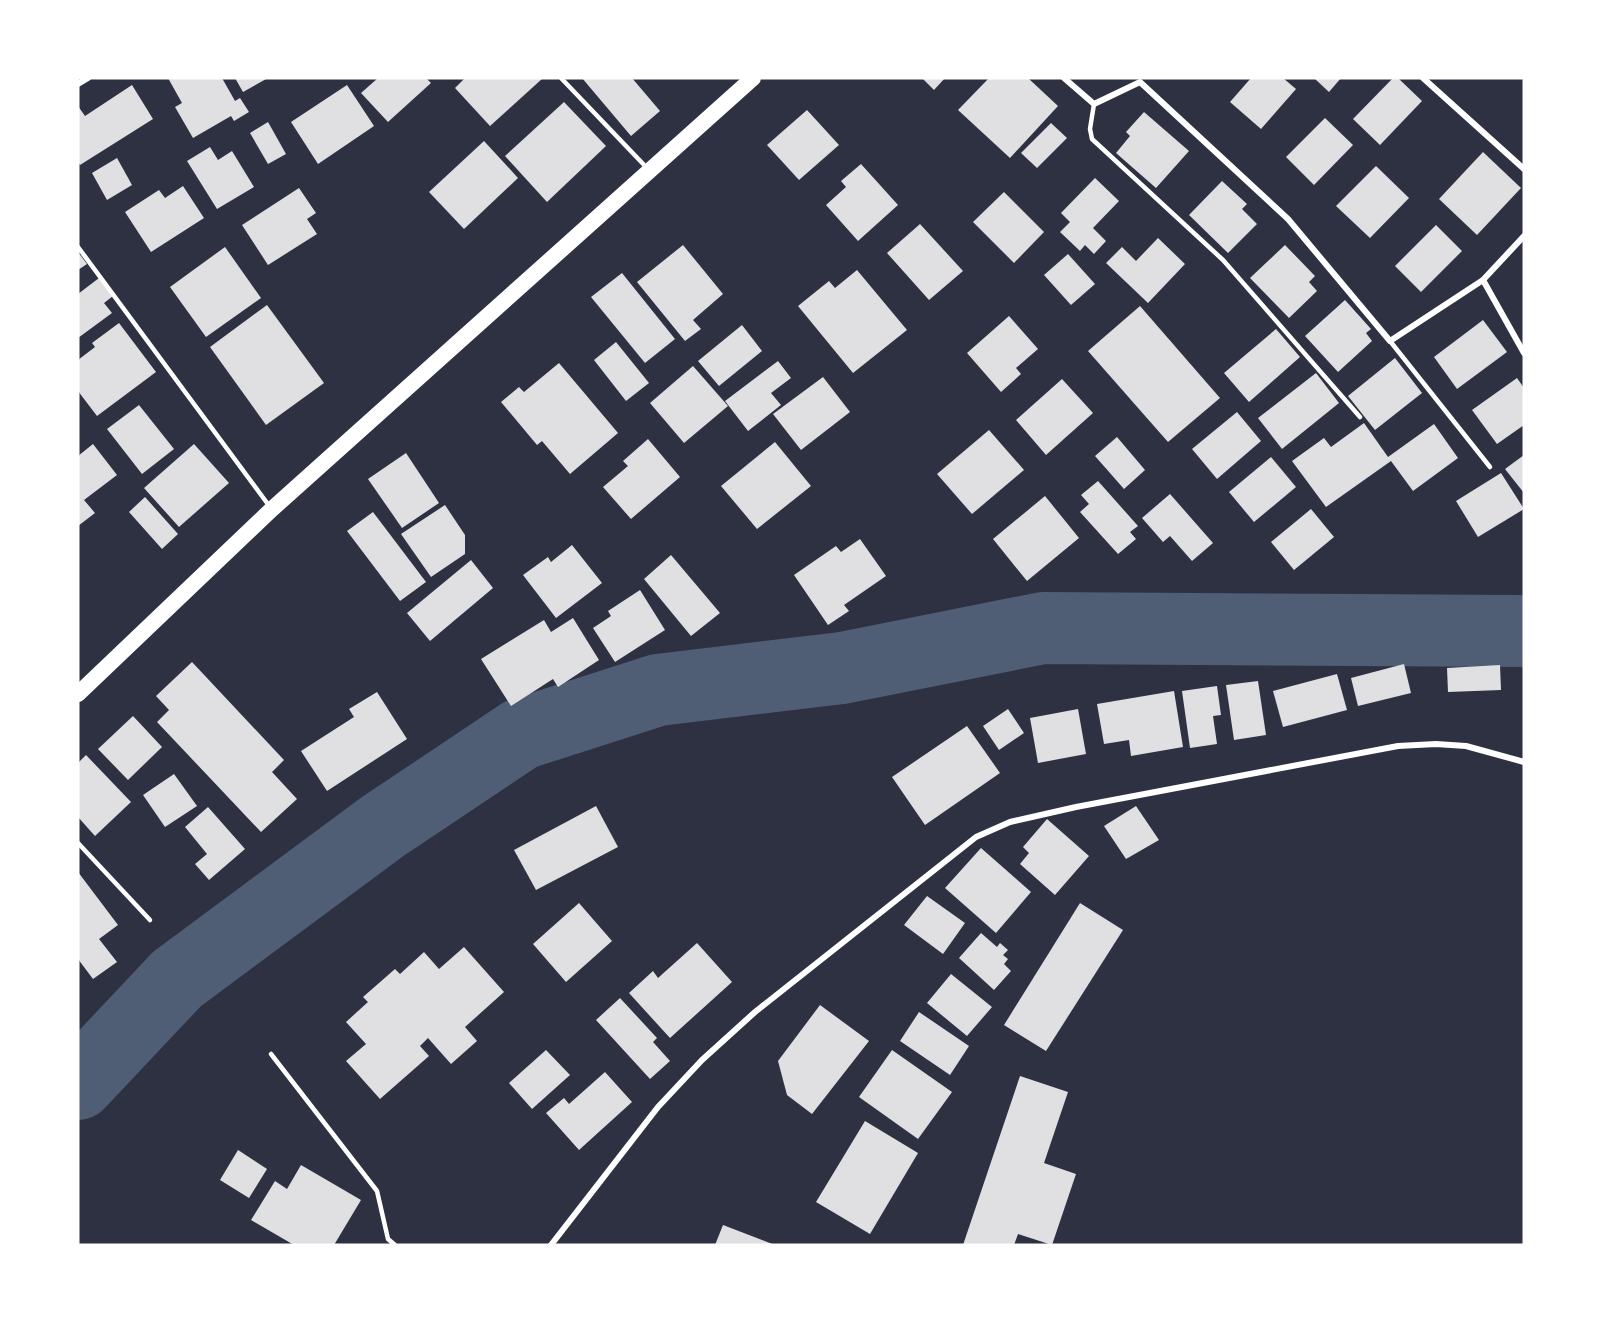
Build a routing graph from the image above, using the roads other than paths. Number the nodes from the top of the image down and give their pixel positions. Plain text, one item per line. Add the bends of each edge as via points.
1 (88, 78) edge
2 (561, 78) edge
3 (753, 78) edge
4 (1065, 78) edge
5 (1423, 78) edge
6 (78, 84) edge
7 (1094, 104) junction
8 (1524, 169) edge
9 (651, 172) junction
10 (1524, 236) edge
11 (78, 247) edge
12 (1483, 280) junction
13 (1389, 341) junction
14 (1524, 353) edge
15 (1360, 417) dead end
16 (1490, 467) dead end
17 (272, 510) junction
18 (78, 694) edge
19 (1524, 762) edge
20 (78, 843) edge
21 (150, 920) dead end
22 (271, 1053) dead end
23 (395, 1245) edge
24 (551, 1245) edge

1 - 6 street
2 - 9 lane
3 - 9 highway
4 - 7 street
5 - 8 street
7 - 13 street via 1140,82 1288,219
7 - 15 lane via 1090,129 1096,144 1223,260
9 - 17 highway
10 - 12 street
11 - 17 lane
12 - 13 street
12 - 14 street
13 - 16 lane
17 - 18 highway
19 - 24 street via 1466,746 1398,746 1076,807 1010,822 976,837 755,1012 702,1060 658,1107
20 - 21 lane
22 - 23 lane via 377,1191 388,1239

